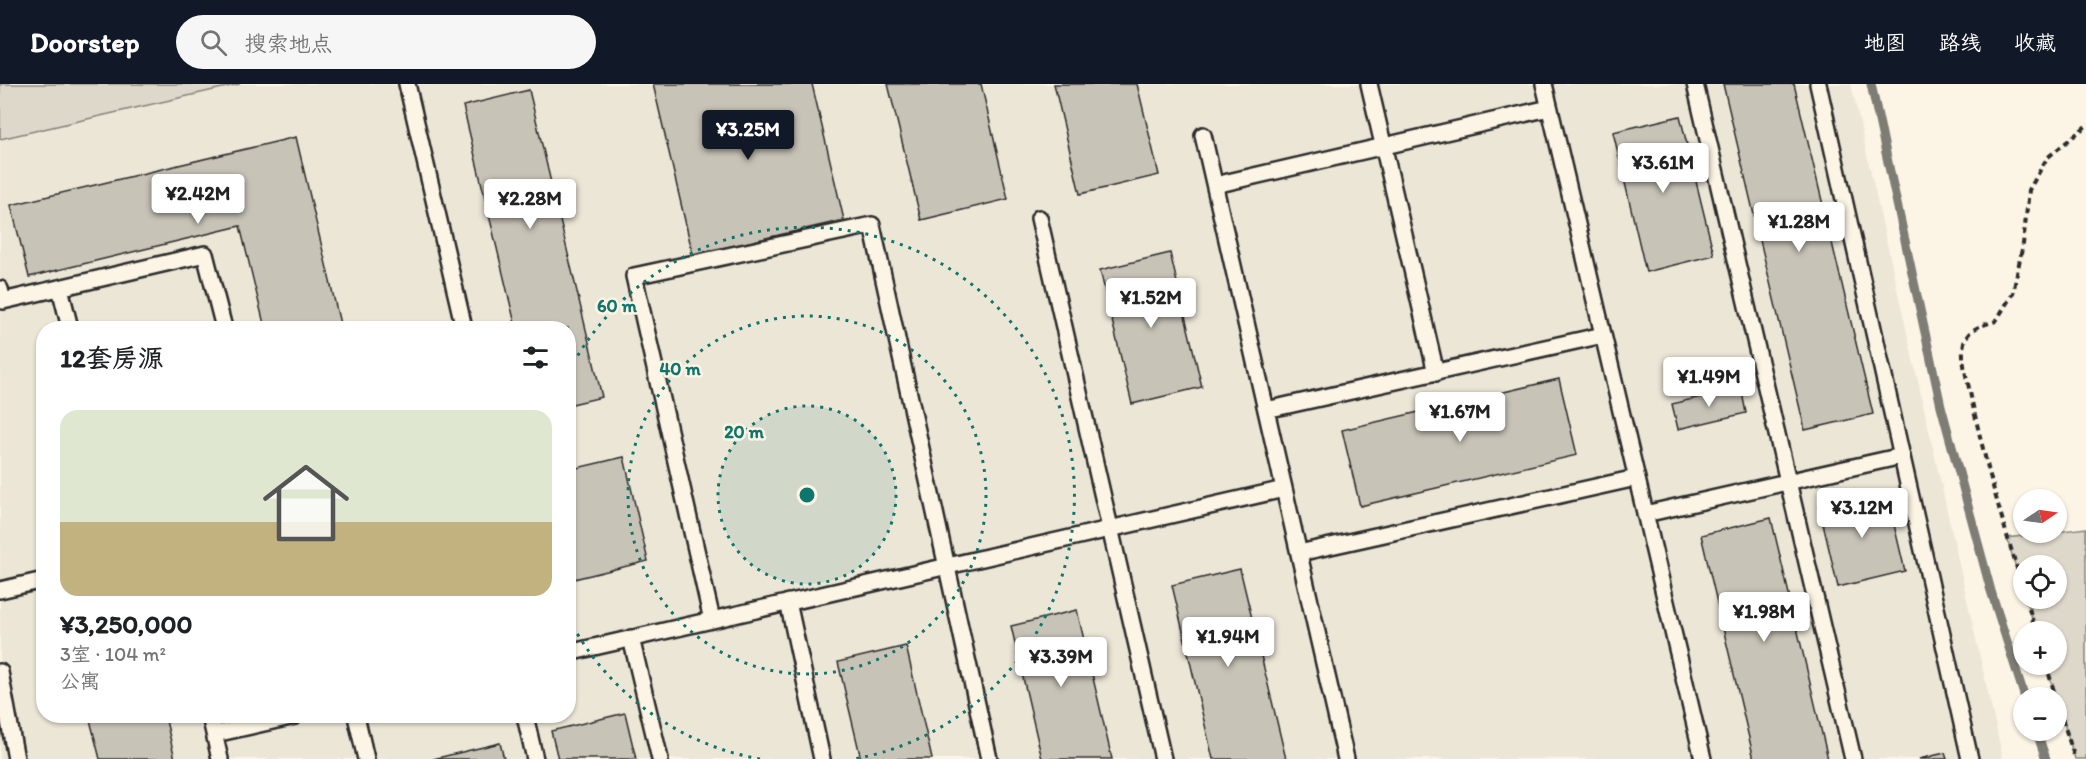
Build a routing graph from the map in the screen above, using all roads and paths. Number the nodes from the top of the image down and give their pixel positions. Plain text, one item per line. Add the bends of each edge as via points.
1 (407, 84) edge
2 (1369, 84) edge
3 (1544, 84) edge
4 (1695, 84) edge
5 (1818, 84) edge
6 (1549, 108) junction
7 (2086, 126) edge
8 (1203, 135) dead end
9 (1383, 146) junction
10 (1215, 185) junction
11 (1039, 218) dead end
12 (60, 288) junction
13 (0, 289) edge
14 (68, 321) edge
15 (222, 321) edge
16 (462, 321) edge
17 (1603, 335) junction
18 (1436, 373) junction
19 (1266, 410) junction
20 (1902, 456) junction
21 (1636, 478) junction
22 (1788, 481) junction
23 (1284, 489) junction
24 (1645, 514) junction
25 (1111, 529) junction
26 (1299, 553) junction
27 (2013, 556) edge
28 (947, 566) junction
29 (36, 582) edge
30 (0, 590) edge
31 (788, 603) junction
32 (712, 620) junction
33 (632, 638) junction
34 (576, 650) edge
35 (0, 672) edge
36 (212, 723) edge
37 (264, 723) edge
38 (358, 723) edge
39 (527, 723) edge
40 (2067, 733) edge
41 (214, 734) junction
42 (16, 759) edge
43 (220, 759) edge
44 (366, 759) edge
45 (535, 759) edge
46 (660, 759) edge
47 (822, 759) edge
48 (989, 759) edge
49 (1163, 759) edge
50 (1346, 759) edge
51 (1702, 759) edge
52 (1853, 759) edge
53 (1970, 759) edge
54 (2075, 759) edge

1 - 16 lane
2 - 9 lane
3 - 6 lane
4 - 22 lane
5 - 20 lane
6 - 9 lane
6 - 17 lane
7 - 27 path via 2047,158 2029,190 2013,293 1996,321 1974,327 1964,342 1964,361 1980,438
8 - 10 lane
9 - 10 lane
9 - 18 lane
10 - 19 lane
11 - 25 lane
12 - 13 lane via 3,301
12 - 14 lane
12 - 15 lane via 205,254
17 - 18 lane
17 - 21 lane
18 - 19 lane
19 - 23 lane
20 - 22 lane
20 - 53 lane
21 - 24 lane
21 - 26 lane
22 - 24 lane
22 - 52 lane
23 - 25 lane
23 - 26 lane
24 - 51 lane
25 - 28 lane
25 - 49 lane
26 - 50 lane
28 - 31 lane
28 - 32 lane via 872,225 634,276
28 - 48 lane
29 - 30 lane
31 - 32 lane
31 - 47 lane
32 - 33 lane
33 - 34 lane
33 - 46 lane
35 - 42 lane
36 - 41 lane
37 - 41 lane
38 - 44 lane
39 - 45 lane
40 - 54 path
41 - 43 lane

